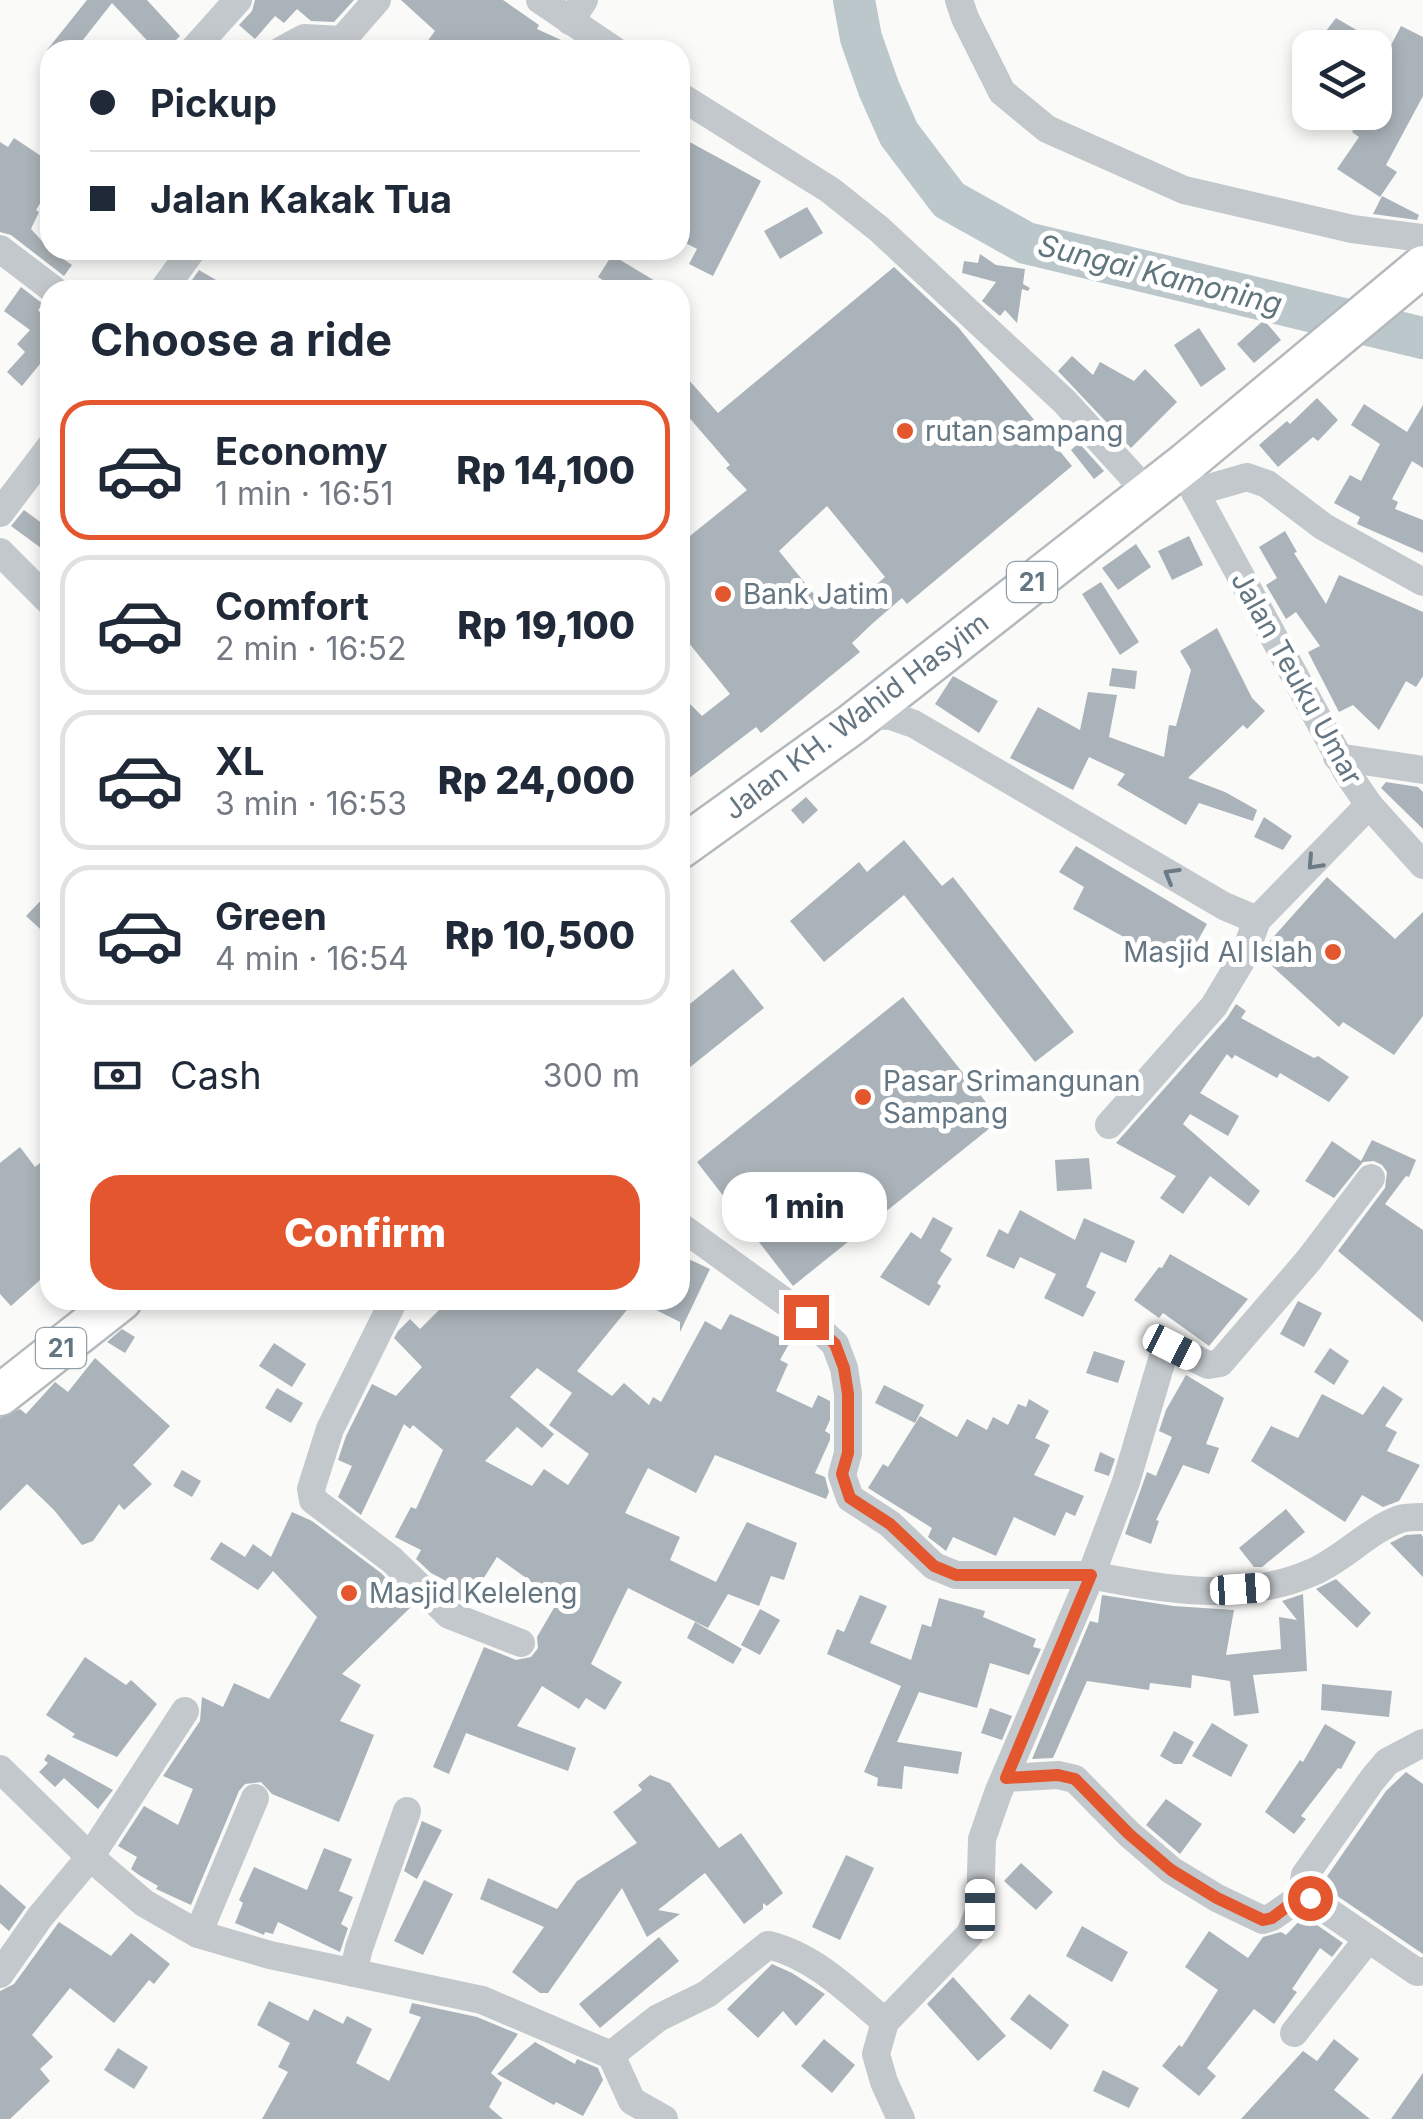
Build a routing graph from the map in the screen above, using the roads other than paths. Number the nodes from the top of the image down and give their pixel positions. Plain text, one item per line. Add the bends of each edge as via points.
1 (238, 0) edge
2 (377, 0) edge
3 (540, 0) edge
4 (959, 0) edge
5 (577, 11) edge
6 (212, 40) edge
7 (298, 40) edge
8 (342, 40) edge
9 (342, 40) edge
10 (596, 40) edge
11 (690, 102) edge
12 (1423, 238) edge
13 (0, 249) edge
14 (1423, 266) edge
15 (41, 280) edge
16 (40, 461) edge
17 (1190, 478) junction
18 (1147, 492) junction
19 (0, 513) edge
20 (0, 552) edge
21 (1423, 582) edge
22 (40, 592) edge
23 (918, 671) junction
24 (863, 714) junction
25 (914, 724) junction
26 (1337, 756) junction
27 (1423, 770) edge
28 (1369, 805) junction
29 (690, 841) edge
30 (1423, 865) edge
31 (1257, 920) junction
32 (1109, 1125) dead end
33 (1371, 1178) dead end
34 (690, 1233) edge
35 (64, 1310) edge
36 (108, 1310) edge
37 (389, 1310) edge
38 (0, 1361) edge
39 (0, 1395) edge
40 (1423, 1517) edge
41 (1091, 1575) junction
42 (522, 1644) dead end
43 (185, 1711) dead end
44 (1423, 1743) edge
45 (0, 1768) edge
46 (1006, 1778) junction
47 (255, 1798) dead end
48 (408, 1811) dead end
49 (90, 1857) junction
50 (1301, 1896) junction
51 (198, 1934) junction
52 (1368, 1938) junction
53 (1423, 1971) edge
54 (353, 1973) junction
55 (0, 1974) edge
56 (884, 2022) junction
57 (1294, 2033) dead end
58 (610, 2055) junction
59 (625, 2110) edge
60 (664, 2119) edge
61 (901, 2119) edge

1 - 6 street
2 - 8 street
3 - 5 street
4 - 12 street via 1002,92 1047,129 1184,190 1352,229
5 - 10 street
7 - 9 street
11 - 18 street via 830,190 879,229 1065,402
13 - 15 street
14 - 17 highway, Jalan KH. Wahid Hasyim / 21 via 1310,357
16 - 19 street
17 - 18 highway, Jalan KH. Wahid Hasyim / 21
17 - 21 street via 1247,477 1267,484 1324,527
17 - 26 street, Jalan Teuku Umar
18 - 23 highway, Jalan KH. Wahid Hasyim / 21
20 - 22 street
23 - 24 highway, Jalan KH. Wahid Hasyim / 21
23 - 25 street via 908,701
24 - 25 street
24 - 29 highway, Jalan KH. Wahid Hasyim / 21
31 -> 25 street
26 - 27 street
26 - 28 street, Jalan Teuku Umar
28 - 30 street, Jalan Teuku Umar
28 -> 31 street
31 - 32 street via 1214,1006
33 - 41 street via 1220,1363 1208,1365 1172,1347 1164,1353
34 - 41 street via 835,1344 848,1394 842,1474 850,1498 934,1566 956,1575
35 - 38 highway, 21
36 - 39 highway, 21
37 - 42 street via 330,1430 310,1489 313,1500 392,1560 449,1615
40 - 41 street via 1400,1519 1315,1572 1274,1586 1207,1592
41 - 46 street
43 - 49 street
44 - 50 street via 1387,1762 1315,1859
45 - 49 street
46 - 50 street via 1075,1779 1171,1870 1263,1920
46 - 56 street via 982,1839 980,1909 970,1934
47 - 51 street
48 - 54 street
49 - 51 street via 144,1904
49 - 55 street
50 - 52 street
51 - 54 street
52 - 53 street
52 - 57 street
54 - 58 street via 482,2000
56 - 58 street via 840,1983 768,1945 708,1994 658,2018
56 - 61 street via 876,2054
58 - 59 street
59 - 60 street

